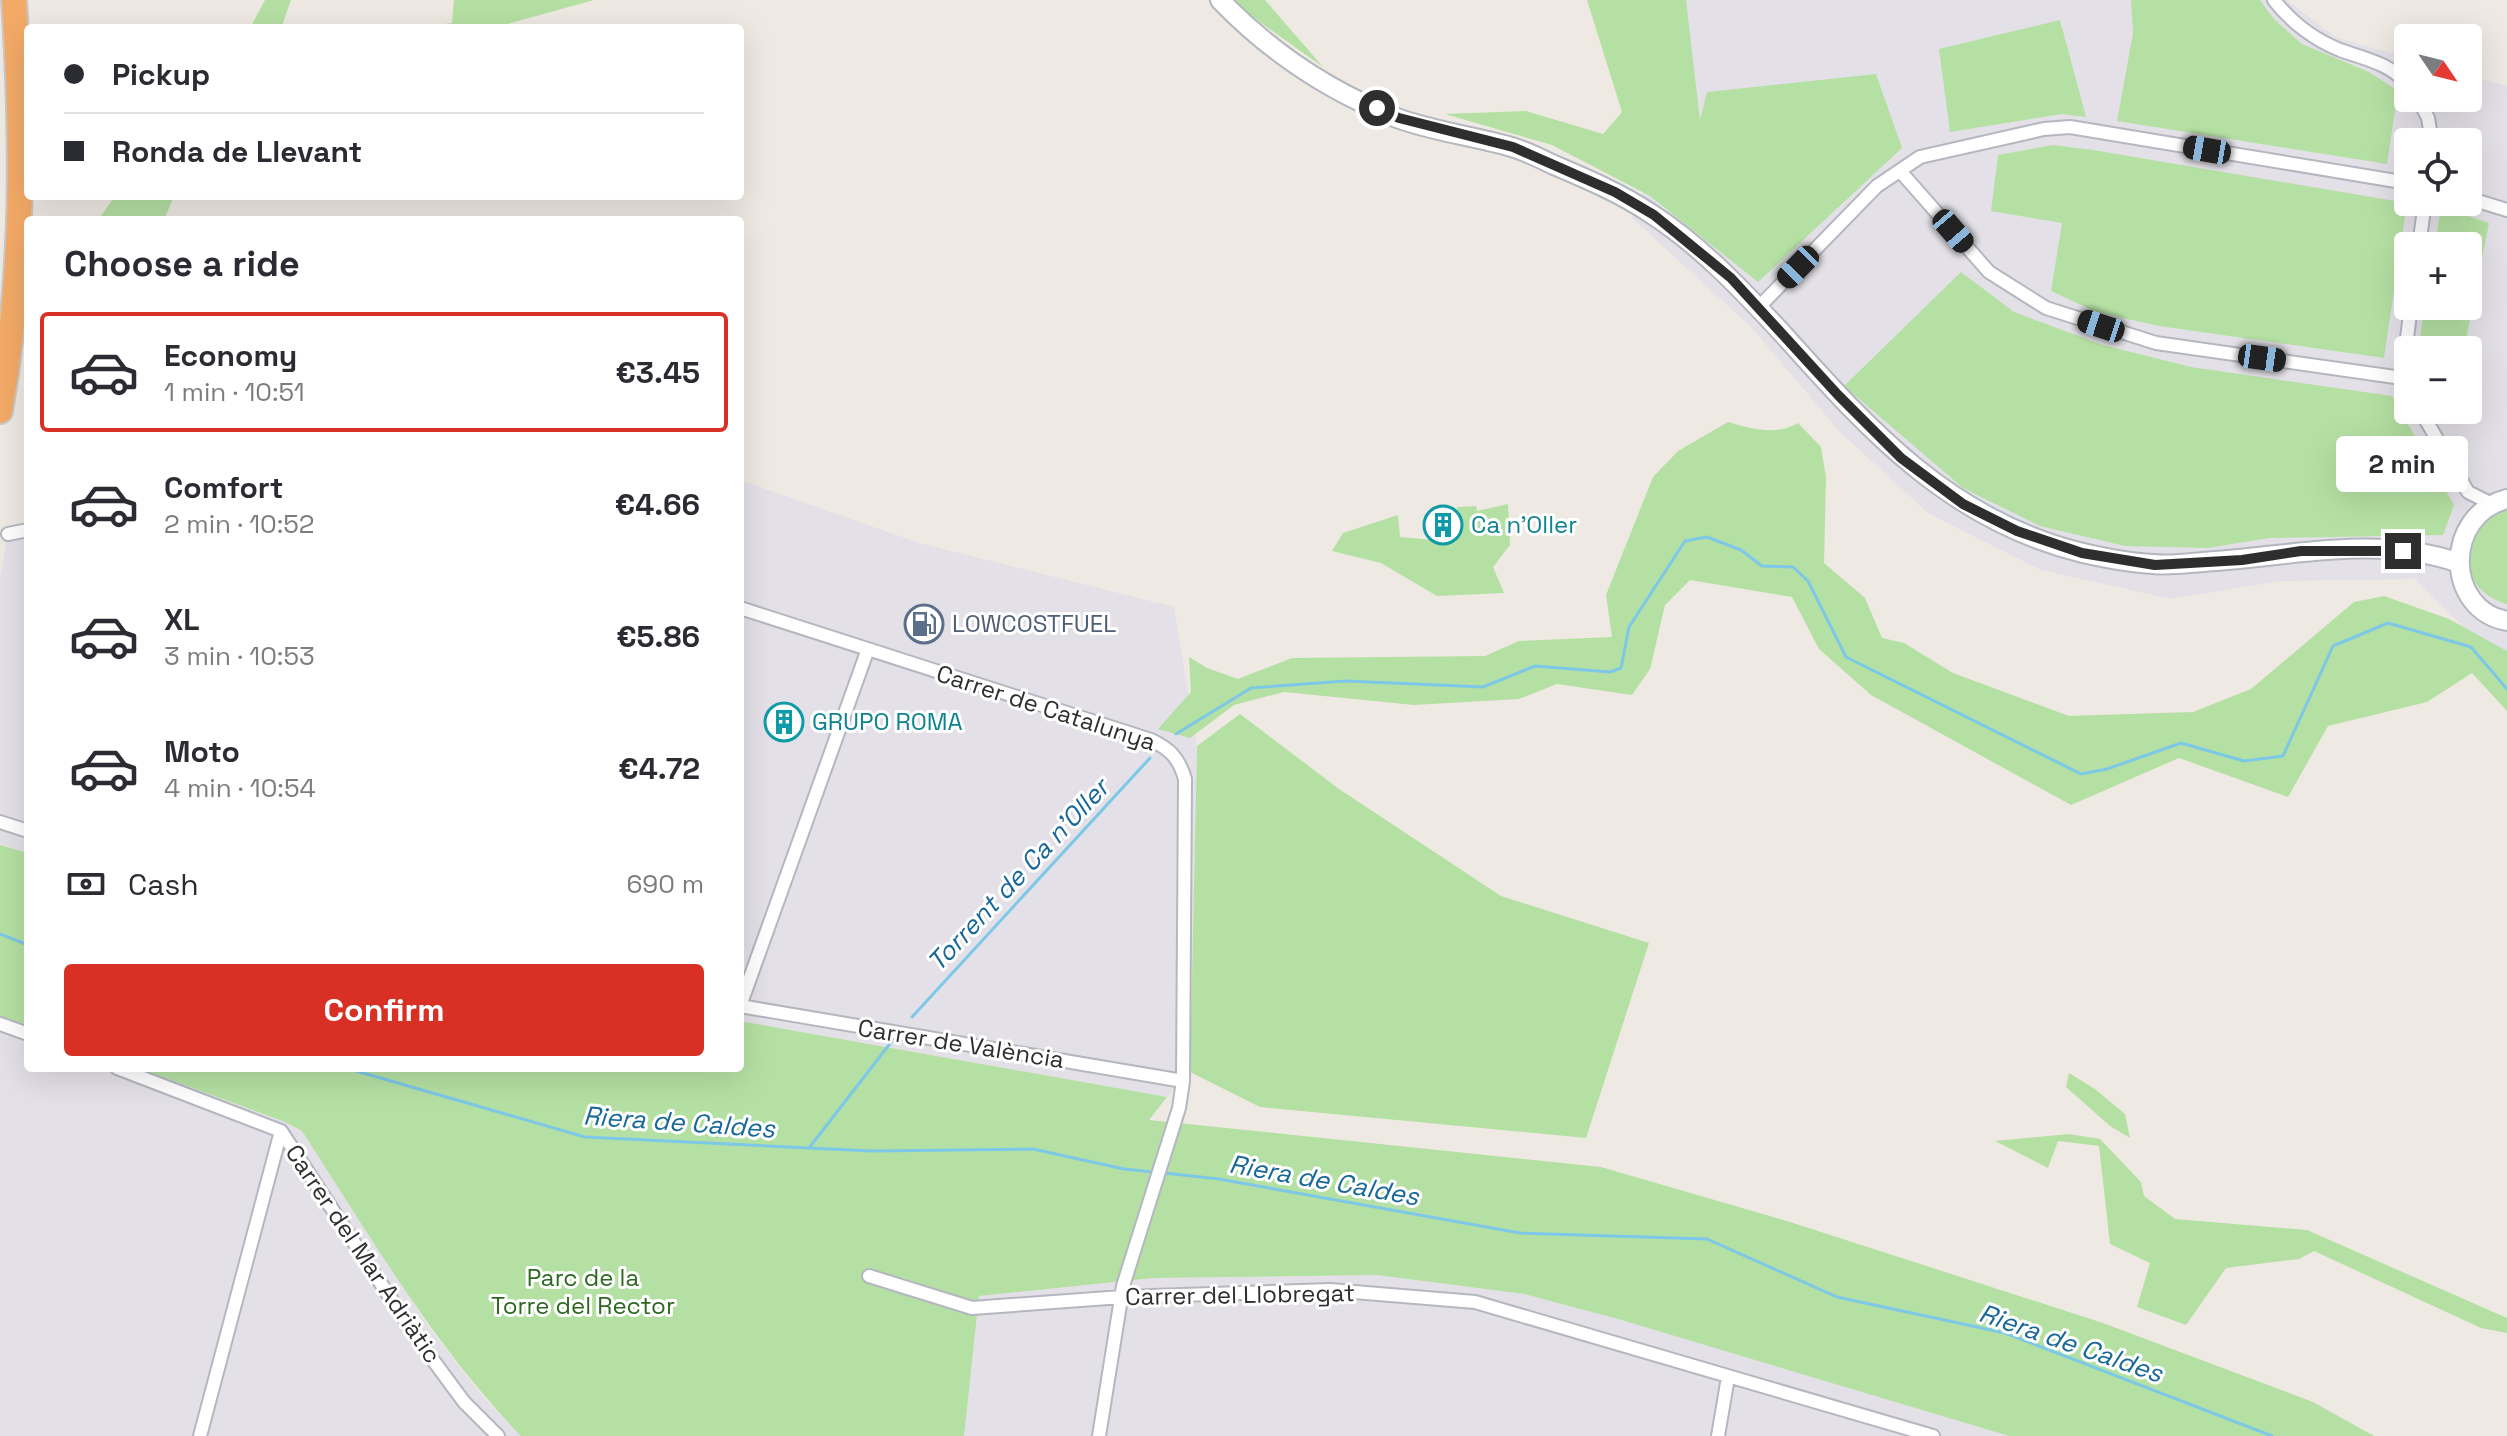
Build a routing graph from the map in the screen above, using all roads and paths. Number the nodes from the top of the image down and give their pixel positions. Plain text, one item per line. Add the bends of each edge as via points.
1 (14, 0) edge
2 (1220, 0) edge
3 (2274, 0) edge
4 (2394, 74) edge
5 (1900, 171) junction
6 (2394, 181) edge
7 (2482, 202) edge
8 (2507, 210) edge
9 (1758, 308) junction
10 (2394, 381) edge
11 (0, 411) edge
12 (2428, 424) edge
13 (2500, 502) edge
14 (24, 531) edge
15 (8, 534) dead end
16 (2459, 563) junction
17 (744, 609) edge
18 (2507, 621) edge
19 (868, 649) junction
20 (0, 822) edge
21 (24, 830) edge
22 (744, 995) edge
23 (744, 1007) edge
24 (0, 1024) edge
25 (24, 1033) edge
26 (127, 1072) edge
27 (1183, 1081) junction
28 (281, 1131) junction
29 (869, 1276) dead end
30 (1122, 1297) junction
31 (1728, 1377) junction
32 (200, 1436) edge
33 (498, 1436) edge
34 (1099, 1436) edge
35 (1718, 1436) edge
36 (1933, 1436) edge

1 - 11 highway via 22,179 15,308
2 - 9 main road via 1291,64 1366,103 1399,118 1513,147 1615,192 1654,215 1731,278
3 - 4 street via 2314,36
5 - 6 street via 1920,157 2070,127
5 - 9 street via 1877,186
5 - 10 street via 1989,272 2046,308 2156,343
7 - 8 street
9 - 16 main road via 1901,458 1963,504 2017,531 2082,553 2155,565 2378,549 2428,552
12 - 13 street via 2468,492
13 - 16 main road via 2475,518 2461,541
14 - 15 street
16 - 18 main road via 2462,581 2480,608
17 - 19 street, Carrer de Catalunya
19 - 22 street
19 - 27 street, Carrer de Catalunya via 1151,740 1175,755 1185,779
20 - 21 street
23 - 27 street, Carrer de València
24 - 25 street
26 - 28 street, Carrer del Mar Adriàtic
27 - 30 street, Carrer de Catalunya
28 - 32 street
28 - 33 street, Carrer del Mar Adriàtic via 416,1337 464,1402
29 - 30 street, Carrer del Llobregat via 972,1308
30 - 31 street, Carrer del Llobregat via 1330,1290 1475,1302
30 - 34 street, Carrer de Catalunya
31 - 35 street
31 - 36 street, Carrer del Llobregat

